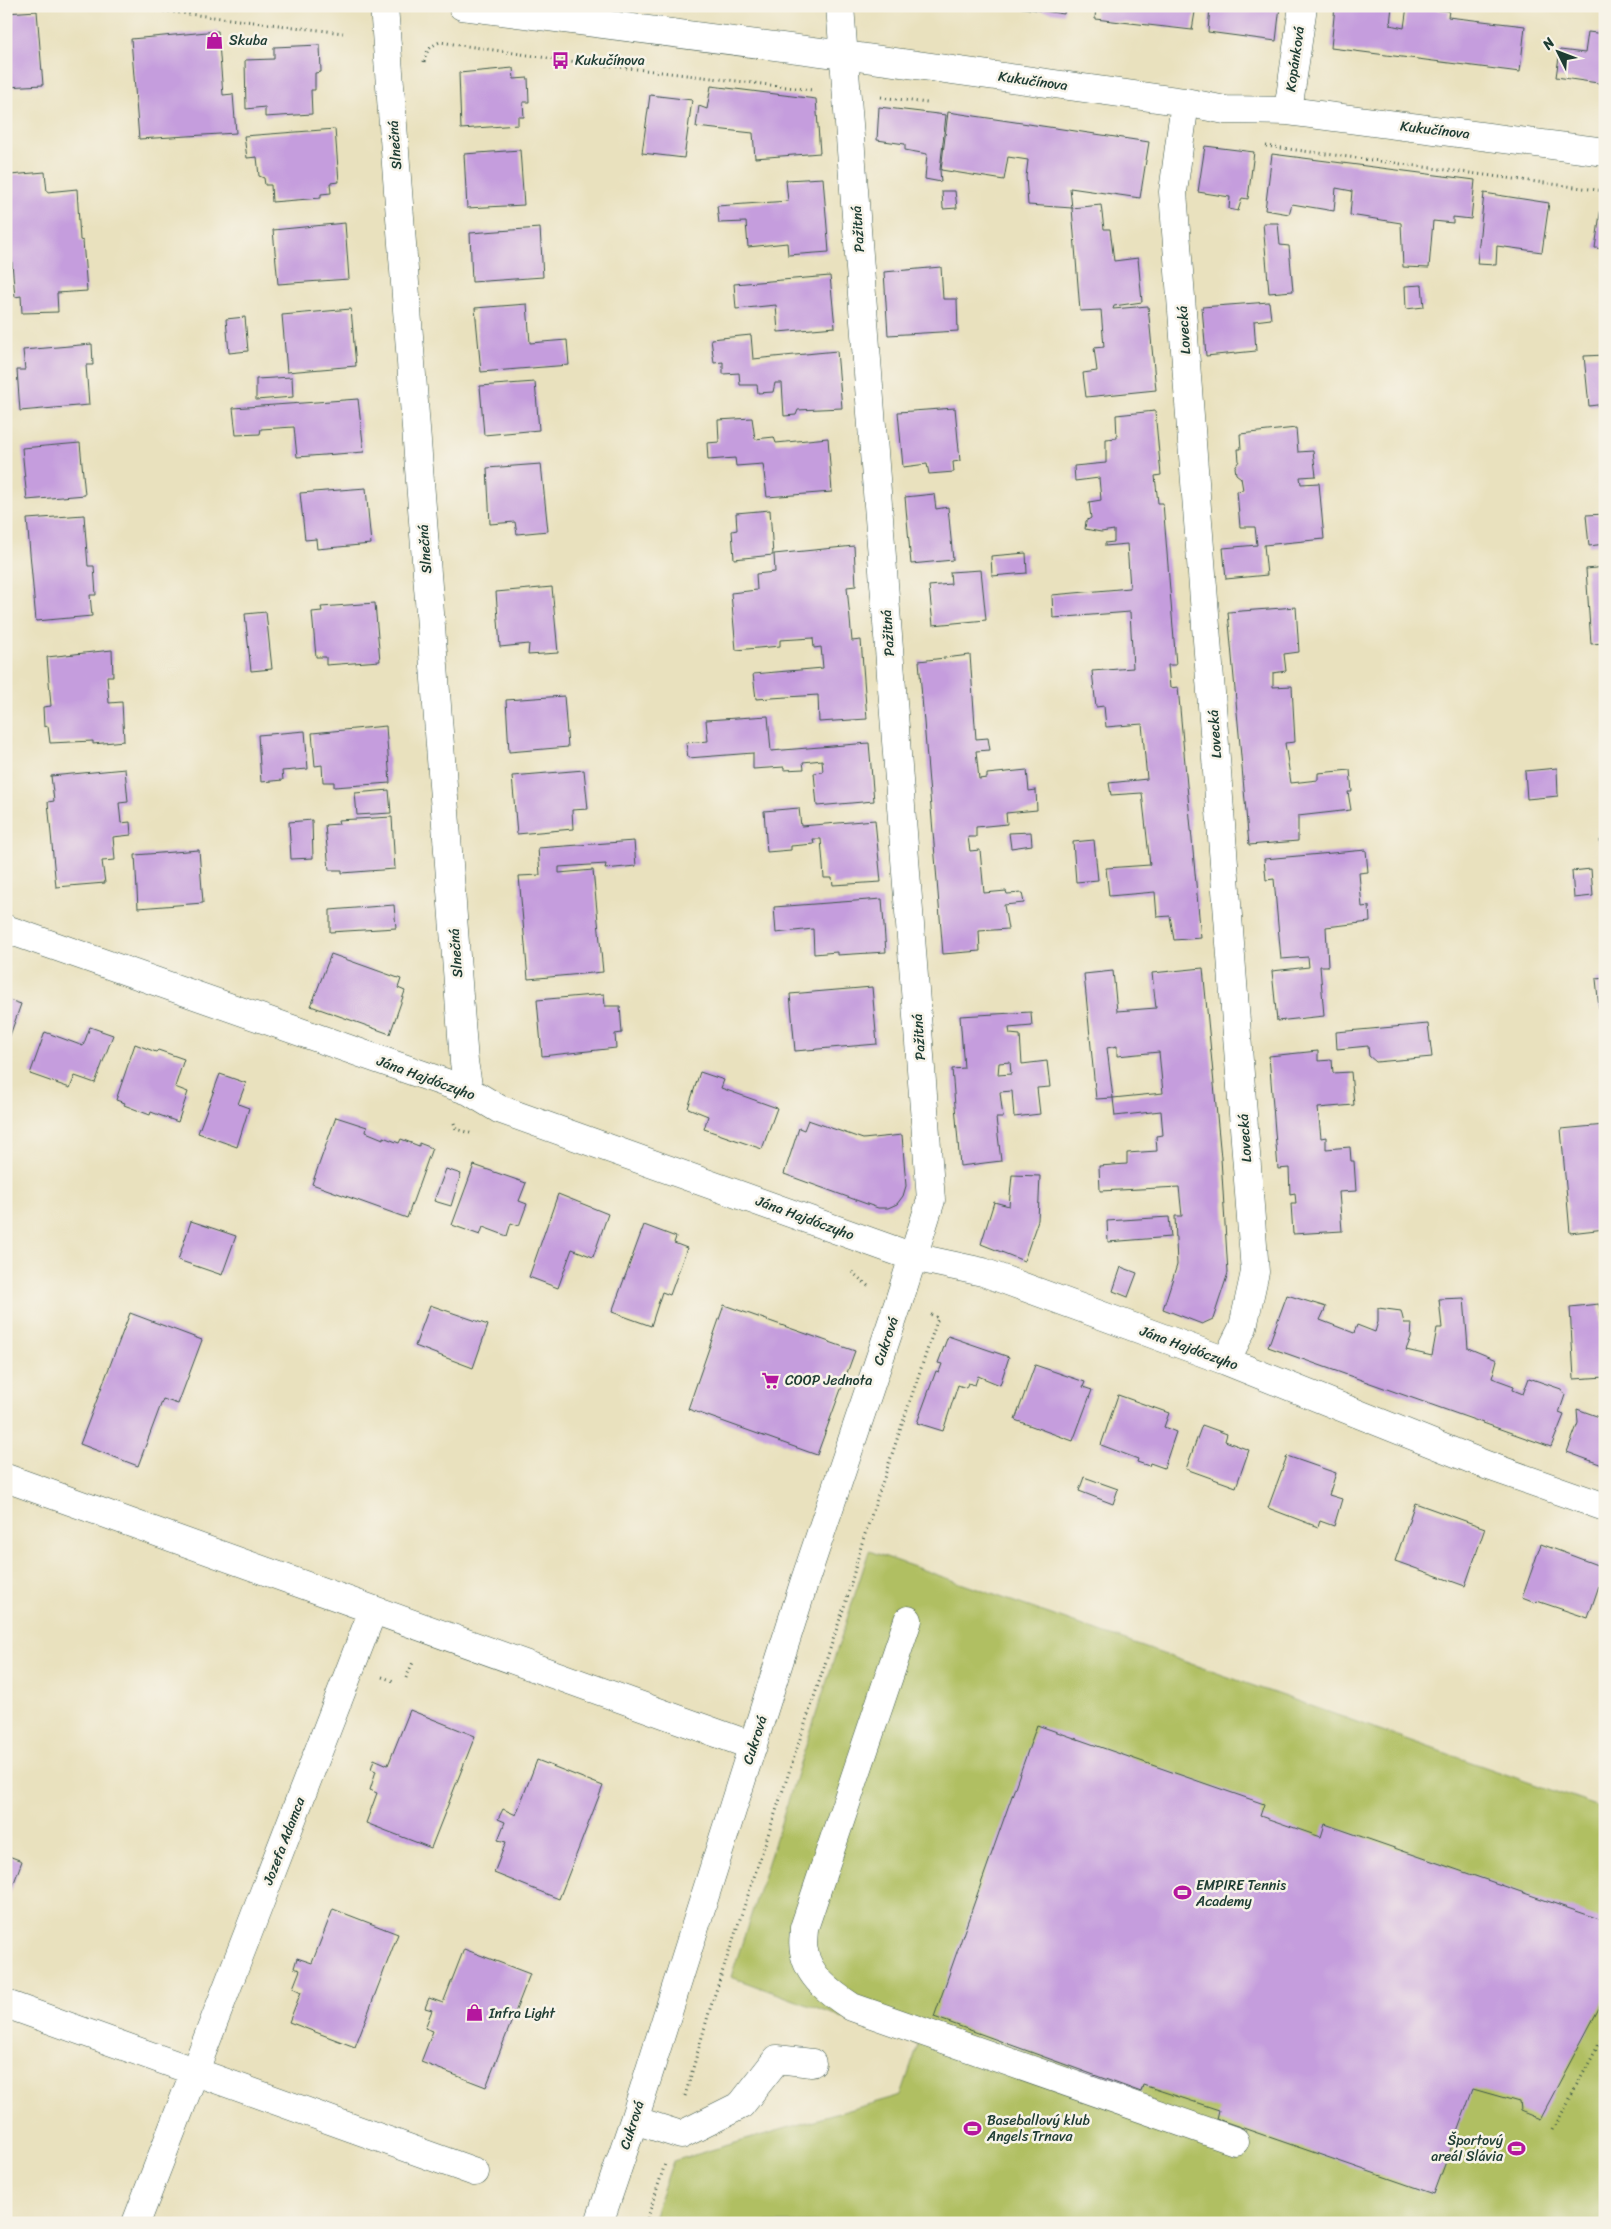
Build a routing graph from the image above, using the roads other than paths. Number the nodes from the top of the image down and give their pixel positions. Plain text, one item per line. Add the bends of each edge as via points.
1 (384, 6) edge
2 (462, 6) edge
3 (840, 6) edge
4 (1303, 6) edge
5 (844, 55) junction
6 (1185, 102) junction
7 (1288, 111) junction
8 (1605, 152) edge
9 (6, 929) edge
10 (469, 1091) junction
11 (913, 1257) junction
12 (1226, 1361) junction
13 (6, 1478) edge
14 (1605, 1507) edge
15 (373, 1610) junction
16 (908, 1620) dead end
17 (753, 1746) junction
18 (6, 2004) edge
19 (812, 2063) dead end
20 (194, 2071) junction
21 (634, 2120) junction
22 (1236, 2141) dead end
23 (474, 2172) dead end
24 (136, 2223) edge
25 (599, 2223) edge

1 - 10 street, Slnečná via 463,1052
2 - 5 street, Kukučínova
3 - 5 street, Pažitná
4 - 7 street, Kopánková
5 - 6 street, Kukučínova
5 - 11 street, Pažitná via 931,1200
6 - 7 street, Kukučínova via 1225,110
6 - 12 street, Lovecká via 1173,192 1256,1272 1243,1327
7 - 8 street, Kukučínova
9 - 10 street, Jána Hajdóczyho
10 - 11 street, Jána Hajdóczyho via 499,1109
11 - 12 street, Jána Hajdóczyho via 983,1272
11 - 17 street, Cukrová
12 - 14 street, Jána Hajdóczyho via 1486,1465
13 - 15 street
15 - 17 street
15 - 20 street, Jozefa Adamca
16 - 22 street via 804,1928 804,1952 812,1972 830,1993 852,2007
17 - 21 street, Cukrová
18 - 20 street
19 - 21 street via 777,2058 741,2105 681,2135
20 - 23 street
20 - 24 street, Jozefa Adamca
21 - 25 street, Cukrová

